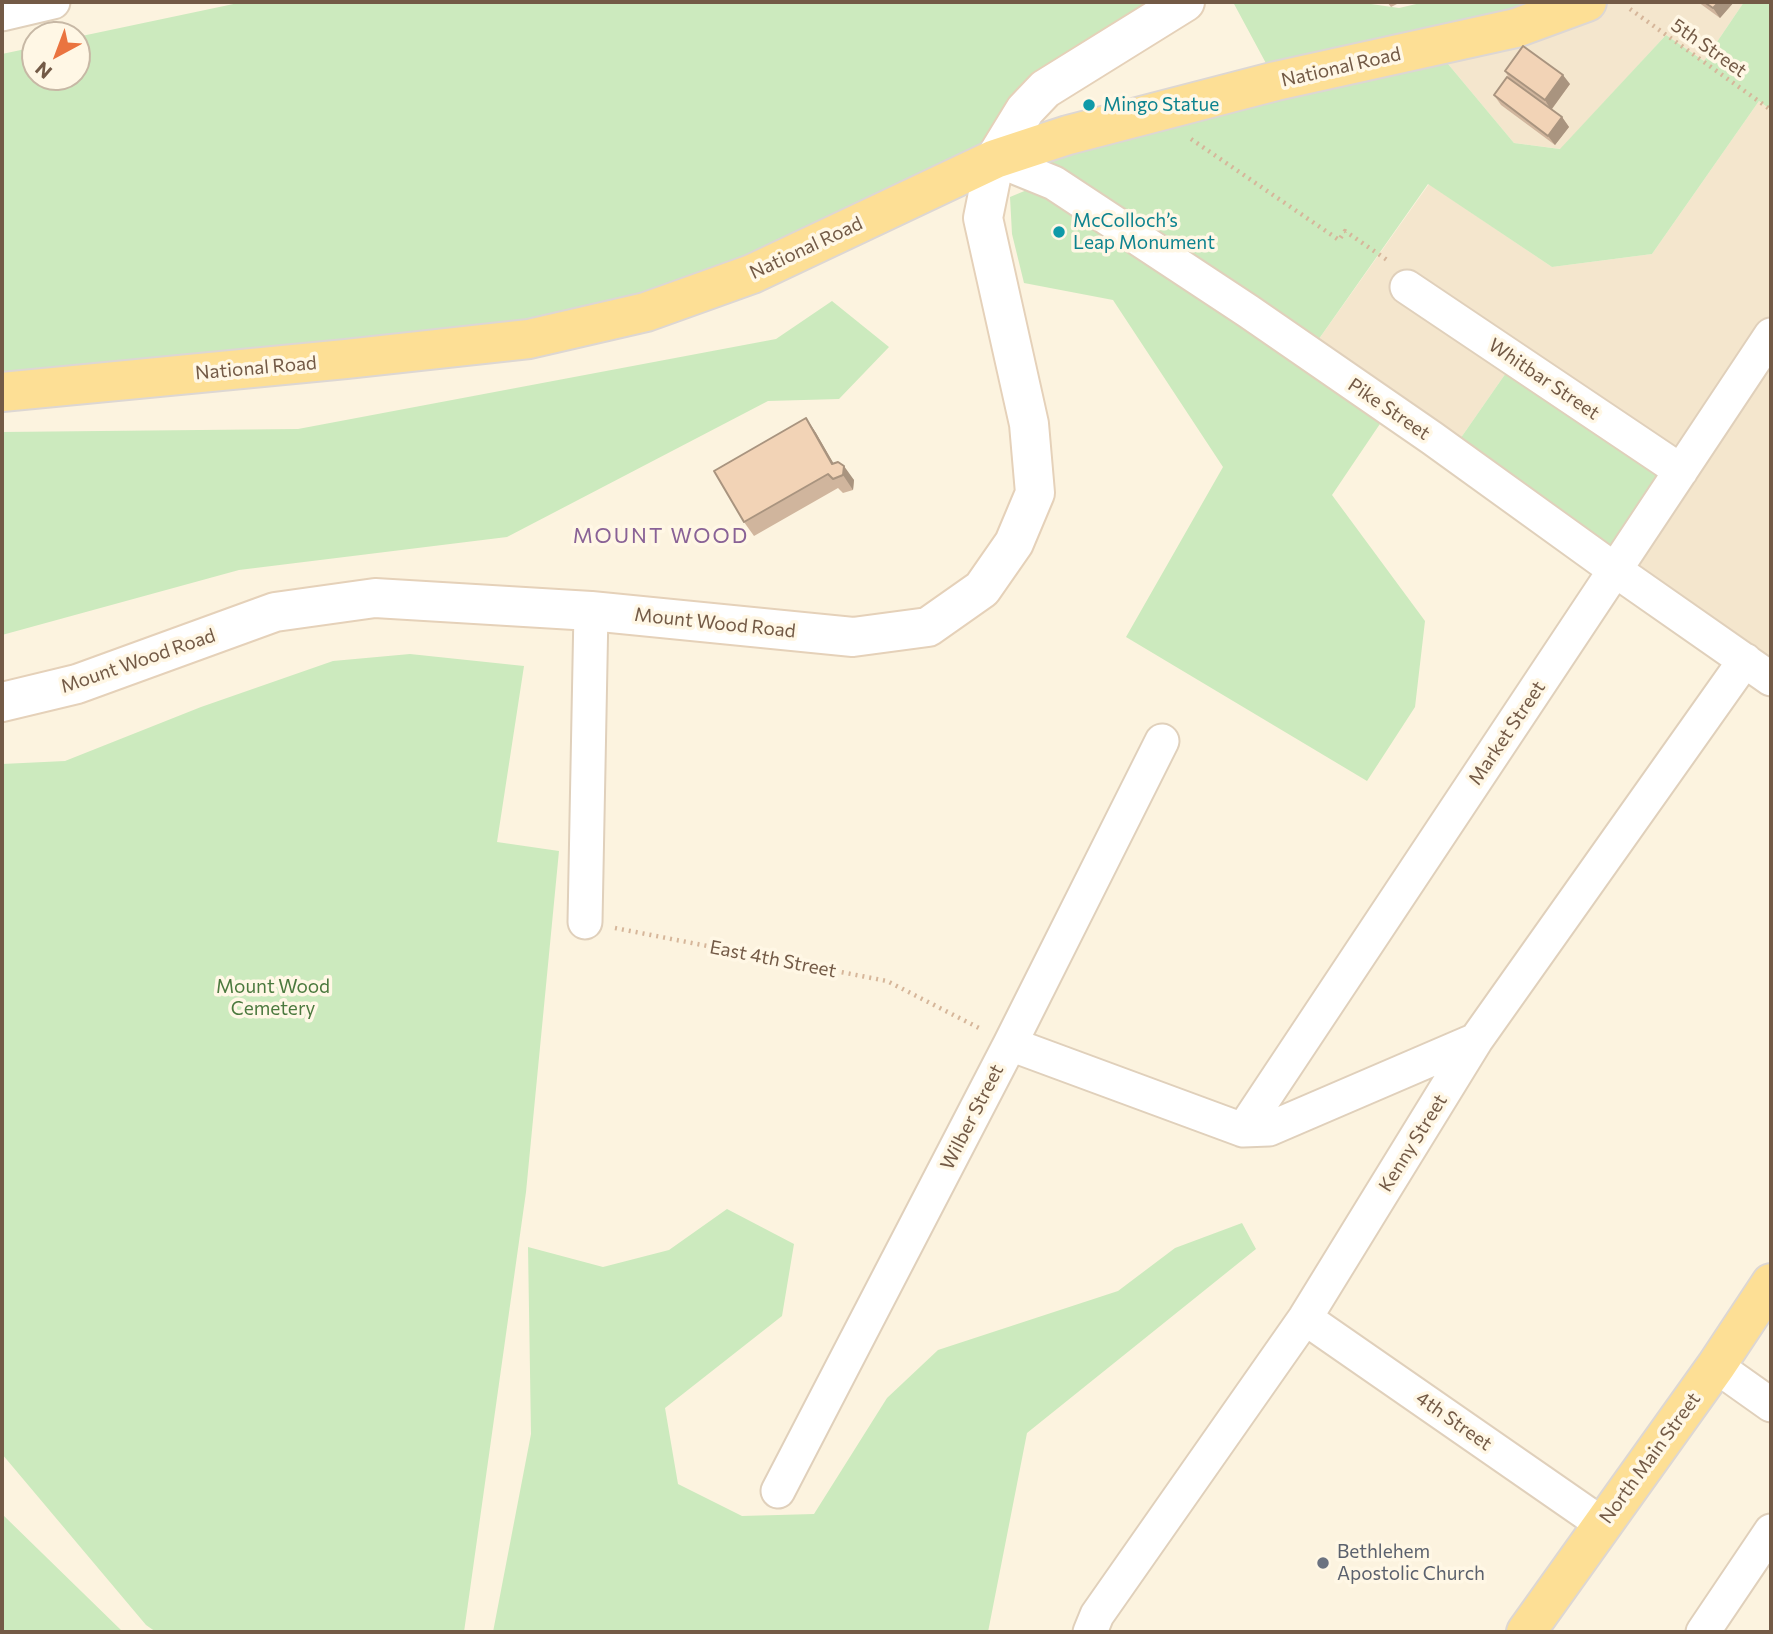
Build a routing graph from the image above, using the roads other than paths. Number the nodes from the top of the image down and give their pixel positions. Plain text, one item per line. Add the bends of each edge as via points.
1 (53, 2) edge
2 (1185, 2) edge
3 (1587, 2) edge
4 (2, 14) edge
5 (995, 159) junction
6 (1404, 278) road end
7 (1771, 335) edge
8 (2, 392) edge
9 (1681, 471) junction
10 (1615, 570) junction
11 (591, 611) junction
12 (1758, 670) edge
13 (2, 702) edge
14 (1162, 741) dead end
15 (584, 922) road end
16 (1476, 1040) junction
17 (1010, 1044) junction
18 (1243, 1130) junction
19 (1771, 1283) edge
20 (1305, 1318) junction
21 (1716, 1366) junction
22 (1771, 1405) edge
23 (778, 1491) dead end
24 (1602, 1524) junction
25 (1771, 1531) edge
26 (1090, 1632) edge
27 (1526, 1632) edge
28 (1703, 1632) edge

1 - 4 street
2 - 5 street, Mount Wood Road via 1045,89 1025,110
3 - 5 main road, National Road via 1516,28 1276,81 1068,135
5 - 8 main road, National Road via 752,274 646,312 530,339
5 - 10 street, Pike Street via 1054,183 1442,445
5 - 11 street, Mount Wood Road via 983,218 1029,424 1035,493 1014,543 982,589 928,627 853,637
6 - 9 street, Whitbar Street
7 - 9 street, Market Street
9 - 10 street, Market Street
10 - 12 street, Pike Street
10 - 18 street, Market Street
11 - 13 street, Mount Wood Road via 375,598 275,612 77,684
11 - 15 street
12 - 16 street, Kenny Street
14 - 17 street, Wilber Street
16 - 18 street via 1269,1129
16 - 20 street, Kenny Street
17 - 18 street
17 - 23 street, Wilber Street
19 - 21 main road, North Main Street
20 - 24 street, 4th Street
20 - 26 street, Kenny Street via 1097,1615
21 - 22 street
21 - 24 main road, North Main Street
24 - 27 main road, North Main Street
25 - 28 street

